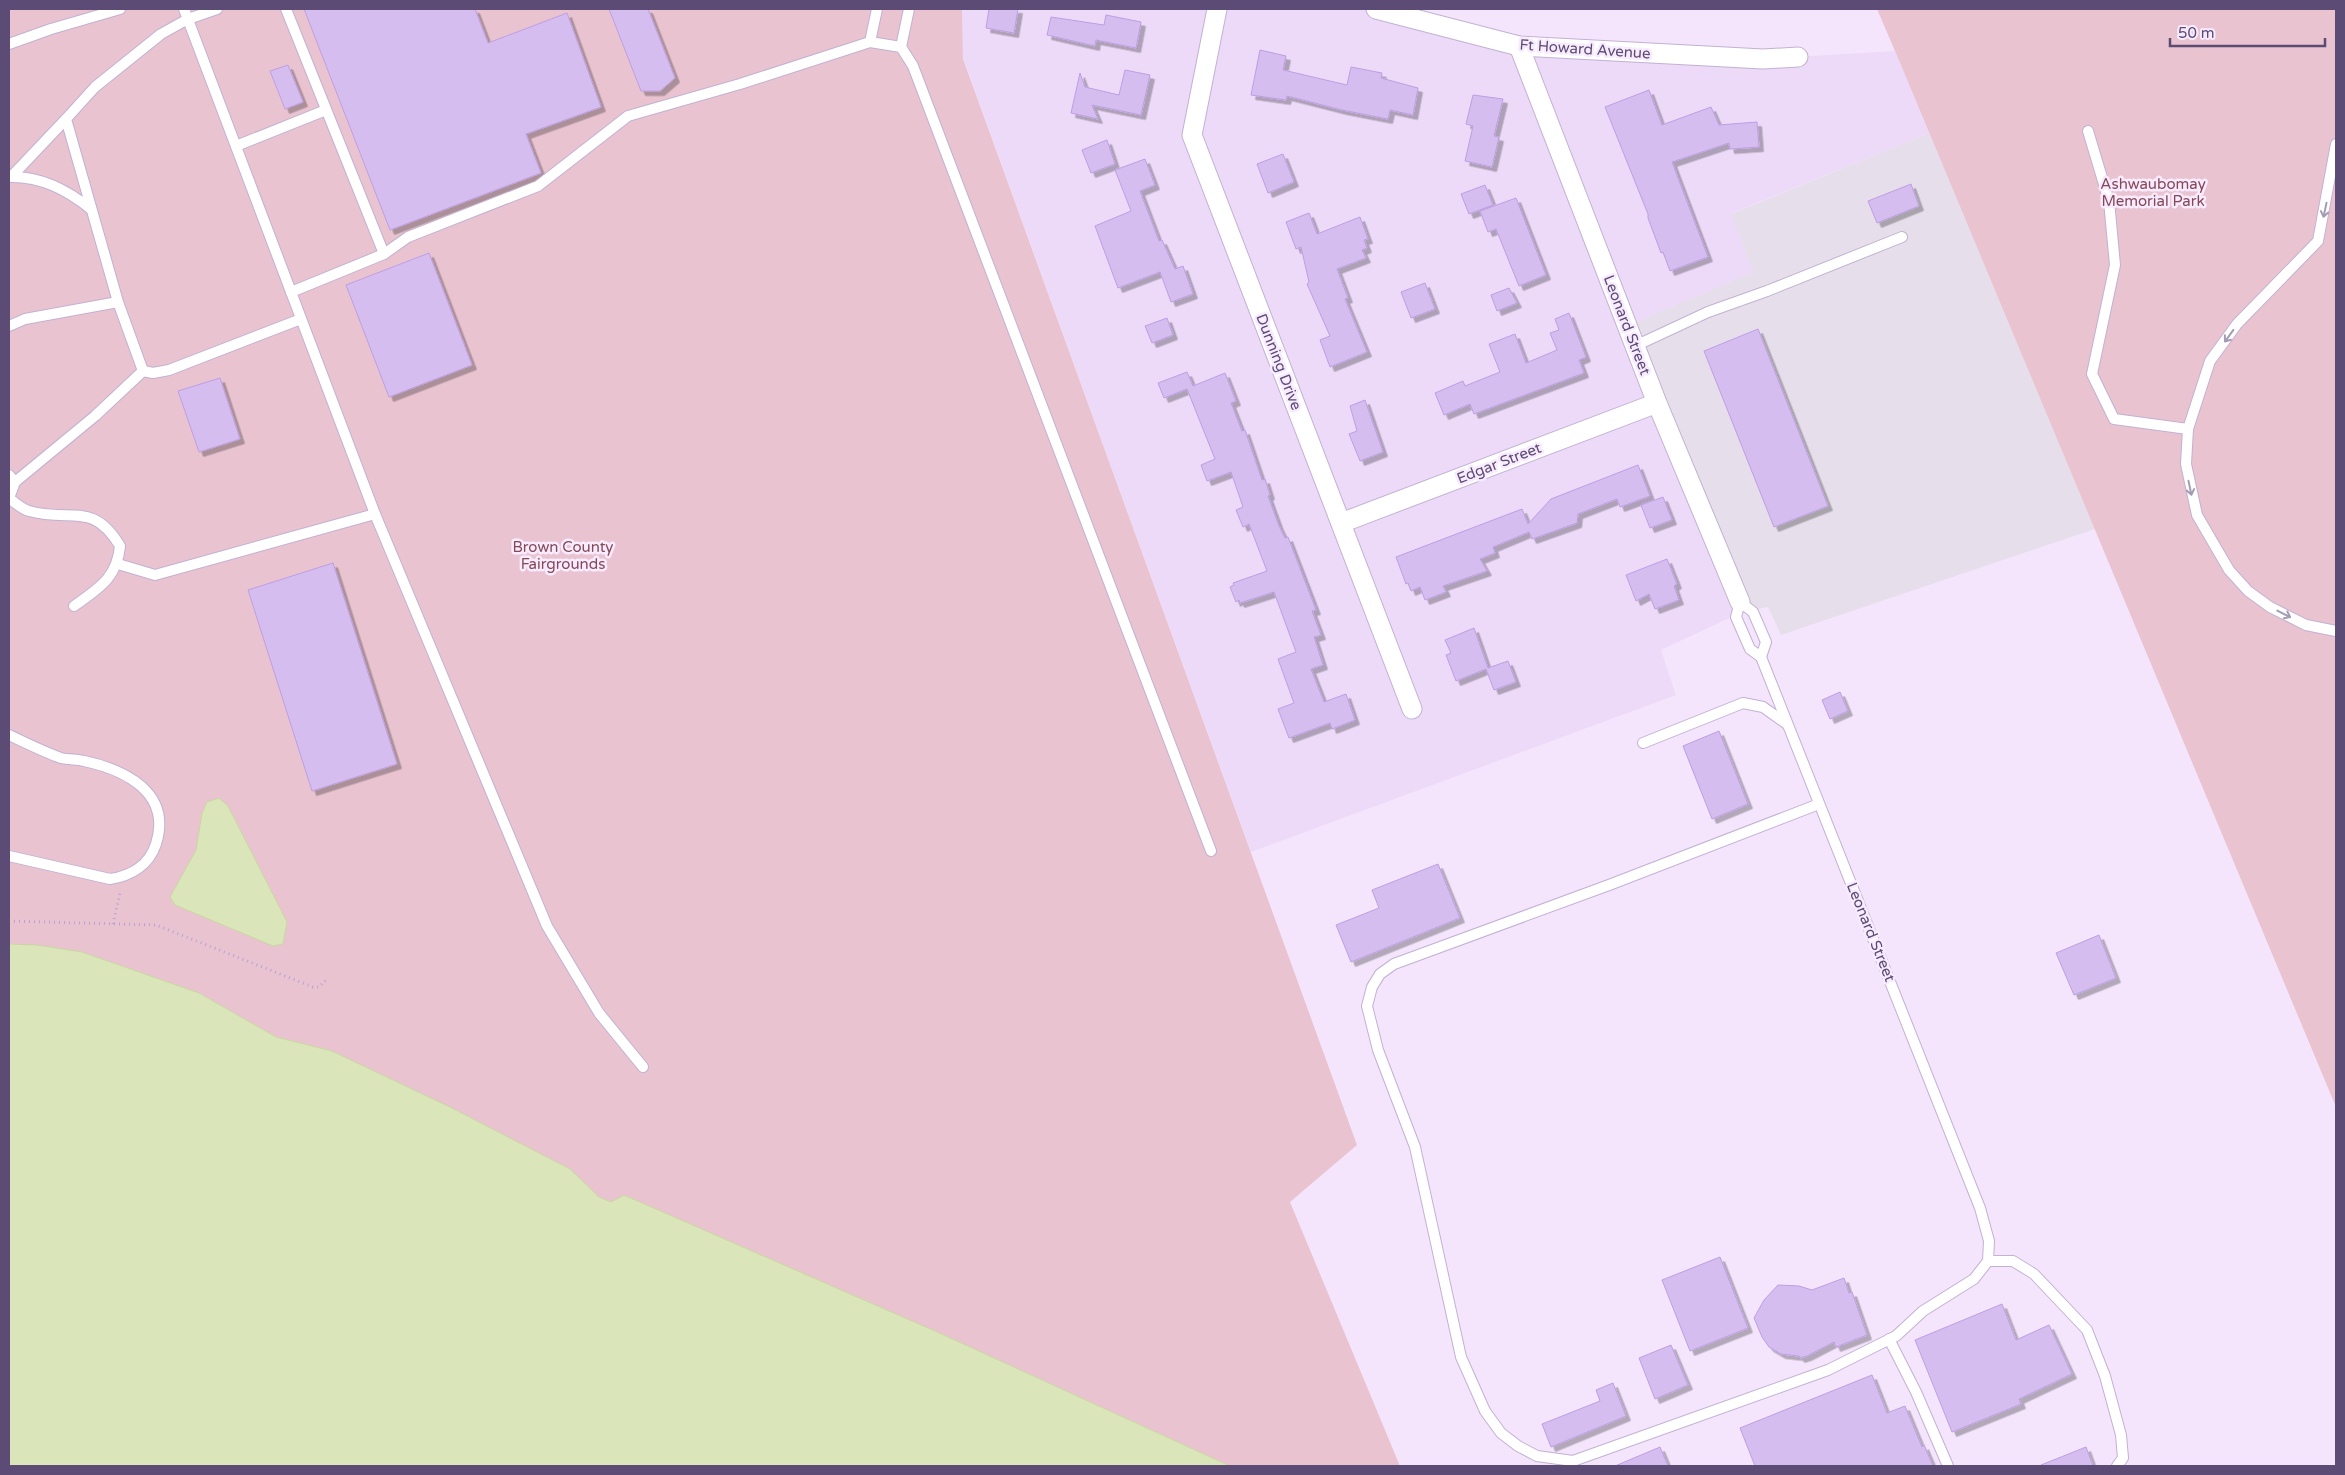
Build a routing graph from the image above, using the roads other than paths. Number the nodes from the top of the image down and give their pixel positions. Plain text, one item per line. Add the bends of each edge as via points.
1 (120, 9) edge
2 (217, 9) edge
3 (286, 9) edge
4 (877, 9) edge
5 (909, 9) edge
6 (1217, 9) edge
7 (1376, 9) edge
8 (186, 14) edge
9 (870, 42) junction
10 (9, 44) edge
11 (1520, 46) junction
12 (901, 47) junction
13 (1798, 57) dead end
14 (326, 110) junction
15 (66, 119) junction
16 (2088, 131) dead end
17 (2336, 144) edge
18 (236, 146) junction
19 (10, 177) edge
20 (91, 209) junction
21 (1902, 237) dead end
22 (384, 254) junction
23 (291, 292) junction
24 (118, 302) junction
25 (301, 319) junction
26 (9, 326) edge
27 (1635, 346) junction
28 (143, 371) junction
29 (1657, 403) junction
30 (2188, 429) junction
31 (12, 479) edge
32 (375, 514) junction
33 (1341, 523) junction
34 (118, 564) junction
35 (1740, 602) junction
36 (74, 606) dead end
37 (2336, 631) edge
38 (1761, 657) junction
39 (1412, 709) dead end
40 (1788, 724) junction
41 (9, 735) edge
42 (1643, 743) dead end
43 (1819, 804) junction
44 (1211, 851) dead end
45 (9, 856) edge
46 (643, 1067) dead end
47 (1988, 1261) junction
48 (1889, 1339) junction
49 (1948, 1466) edge
50 (2117, 1466) edge

1 - 10 lane
2 - 8 lane
3 - 14 lane
4 - 9 lane
5 - 12 lane
6 - 33 street, Dunning Drive via 1192,135
7 - 11 street, Ft Howard Avenue
8 - 15 lane via 95,87
8 - 18 lane
9 - 12 lane
9 - 22 lane via 628,116 538,186 408,237
11 - 13 street, Ft Howard Avenue via 1763,59
11 - 27 street, Leonard Street
12 - 44 lane via 917,75
14 - 18 lane
14 - 22 lane
15 - 19 lane
15 - 20 lane
16 - 30 lane via 2109,201 2115,265 2092,374 2114,419
17 -> 30 lane via 2318,241 2237,324 2210,361
18 - 23 lane
19 - 20 lane via 43,181 70,192
20 - 24 lane
21 - 27 lane via 1708,312
22 - 23 lane
23 - 25 lane
24 - 26 lane via 25,319
24 - 28 lane
25 - 28 lane via 169,370
25 - 32 lane
27 - 29 street, Leonard Street
28 - 31 lane via 95,416
29 - 33 street, Edgar Street
29 - 35 street, Leonard Street
30 -> 37 lane via 2186,464 2197,515 2229,570 2248,591 2270,606 2306,625
31 - 34 lane via 9,498 27,511 92,517 103,524 120,546
32 - 34 lane via 155,575
32 - 46 lane via 547,926 599,1013
33 - 39 street, Dunning Drive
34 - 36 lane via 101,587
35 - 38 lane, Leonard Street via 1736,617 1750,649
35 - 38 lane, Leonard Street via 1753,612 1766,642
38 - 40 lane, Leonard Street
40 - 42 lane via 1763,707 1743,703
40 - 43 lane, Leonard Street
41 - 45 lane via 63,759 84,761 118,772 144,786 154,802 159,820 155,847 138,870 123,877 110,879
43 - 47 lane, Leonard Street via 1980,1208 1989,1241
43 - 48 lane via 1394,964 1380,974 1372,987 1367,1006 1378,1050 1415,1147 1461,1357 1485,1412 1501,1433 1518,1446 1537,1456 1573,1461 1828,1370
47 - 48 lane via 1974,1279 1922,1311
47 - 50 lane via 2013,1261 2034,1274 2087,1330 2105,1376 2121,1434 2123,1458
48 - 49 lane

